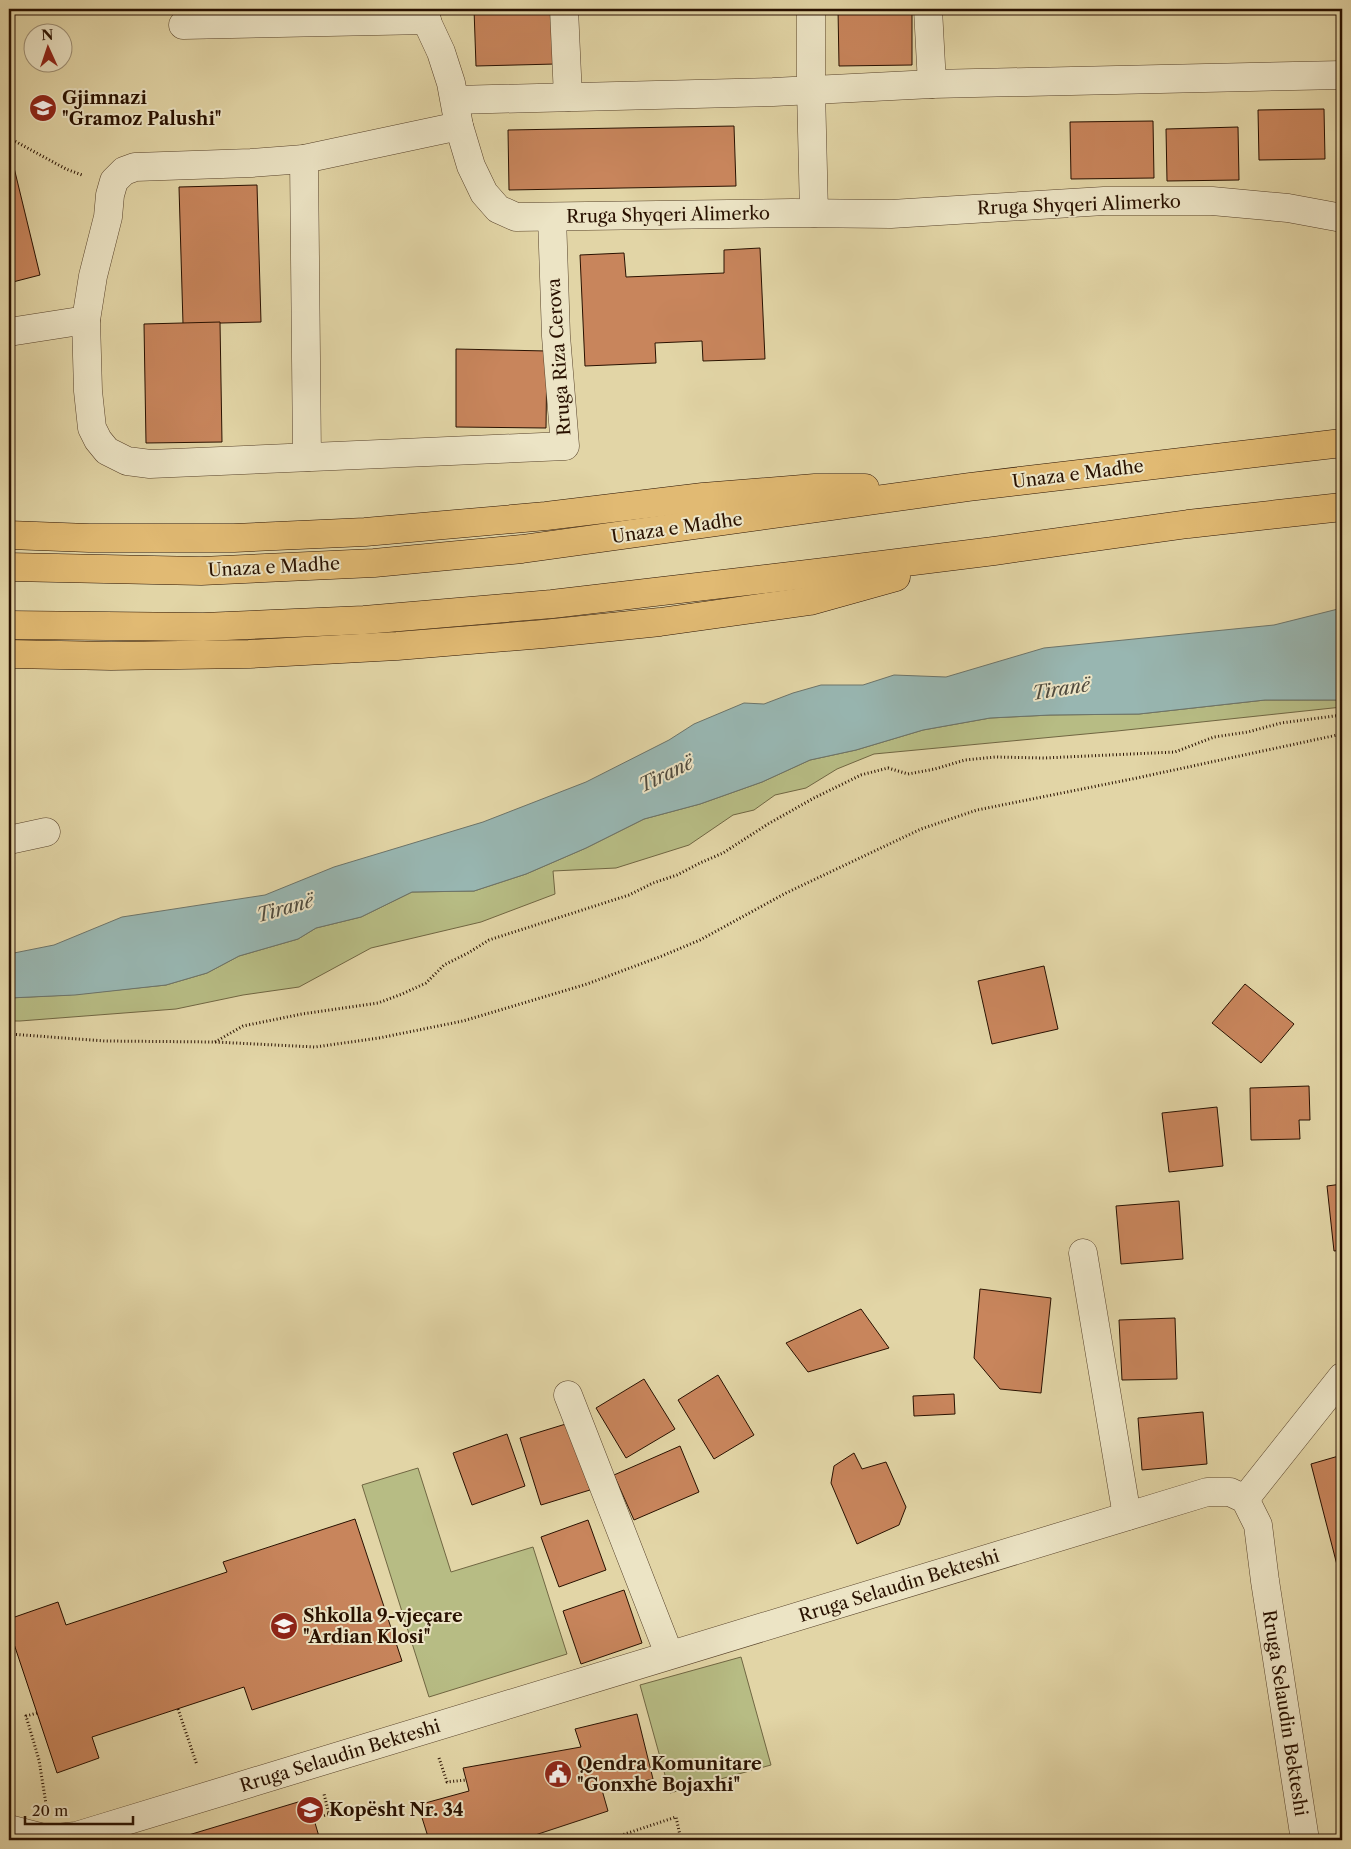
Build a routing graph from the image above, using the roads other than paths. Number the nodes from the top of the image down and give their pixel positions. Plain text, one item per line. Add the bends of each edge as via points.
1 (564, 9) edge
2 (811, 9) edge
3 (928, 9) edge
4 (424, 14) edge
5 (183, 25) dead end
6 (1342, 75) edge
7 (932, 84) junction
8 (811, 90) junction
9 (568, 97) junction
10 (455, 100) junction
11 (459, 126) junction
12 (304, 159) junction
13 (814, 214) junction
14 (552, 217) junction
15 (1342, 218) edge
16 (86, 320) junction
17 (9, 332) edge
18 (1342, 443) edge
19 (307, 457) junction
20 (969, 487) junction
21 (1342, 506) edge
22 (9, 535) edge
23 (994, 551) junction
24 (9, 566) edge
25 (9, 625) edge
26 (9, 654) edge
27 (46, 832) dead end
28 (9, 840) edge
29 (1083, 1253) dead end
30 (1342, 1377) edge
31 (568, 1395) dead end
32 (1244, 1499) junction
33 (1127, 1516) junction
34 (670, 1654) junction
35 (9, 1829) edge
36 (1304, 1840) edge

1 - 9 street
2 - 8 street
3 - 7 street
4 - 5 street
4 - 10 street via 441,52
6 - 7 street
7 - 8 street
8 - 9 street
8 - 13 street
9 - 10 street
10 - 11 street
11 - 12 street
11 - 14 street via 470,166 484,193 498,209 516,217
12 - 16 street, Rruga Riza Cerova via 135,167 124,171 114,181 110,194
12 - 19 street
13 - 14 street, Rruga Shyqeri Alimerko
13 - 15 street, Rruga Shyqeri Alimerko via 891,214 1104,201 1212,201 1288,208
14 - 19 street, Rruga Riza Cerova via 556,336 565,446
16 - 17 street
16 - 19 street, Rruga Riza Cerova via 92,428 107,451 116,457 150,464
18 - 20 highway, Unaza e Madhe
20 - 22 highway via 815,488 355,532 234,538
20 - 24 highway, Unaza e Madhe via 522,549 374,563 201,571
21 - 23 highway
23 - 25 highway via 552,604 364,620 203,627
23 - 26 highway via 810,601 660,622 397,646 249,654
27 - 28 street
29 - 33 street
30 - 32 street
31 - 34 street
32 - 33 street, Rruga Selaudin Bekteshi via 1230,1492 1207,1492
32 - 36 street, Rruga Selaudin Bekteshi via 1258,1525
33 - 34 street, Rruga Selaudin Bekteshi
34 - 35 street, Rruga Selaudin Bekteshi via 76,1836 48,1839

